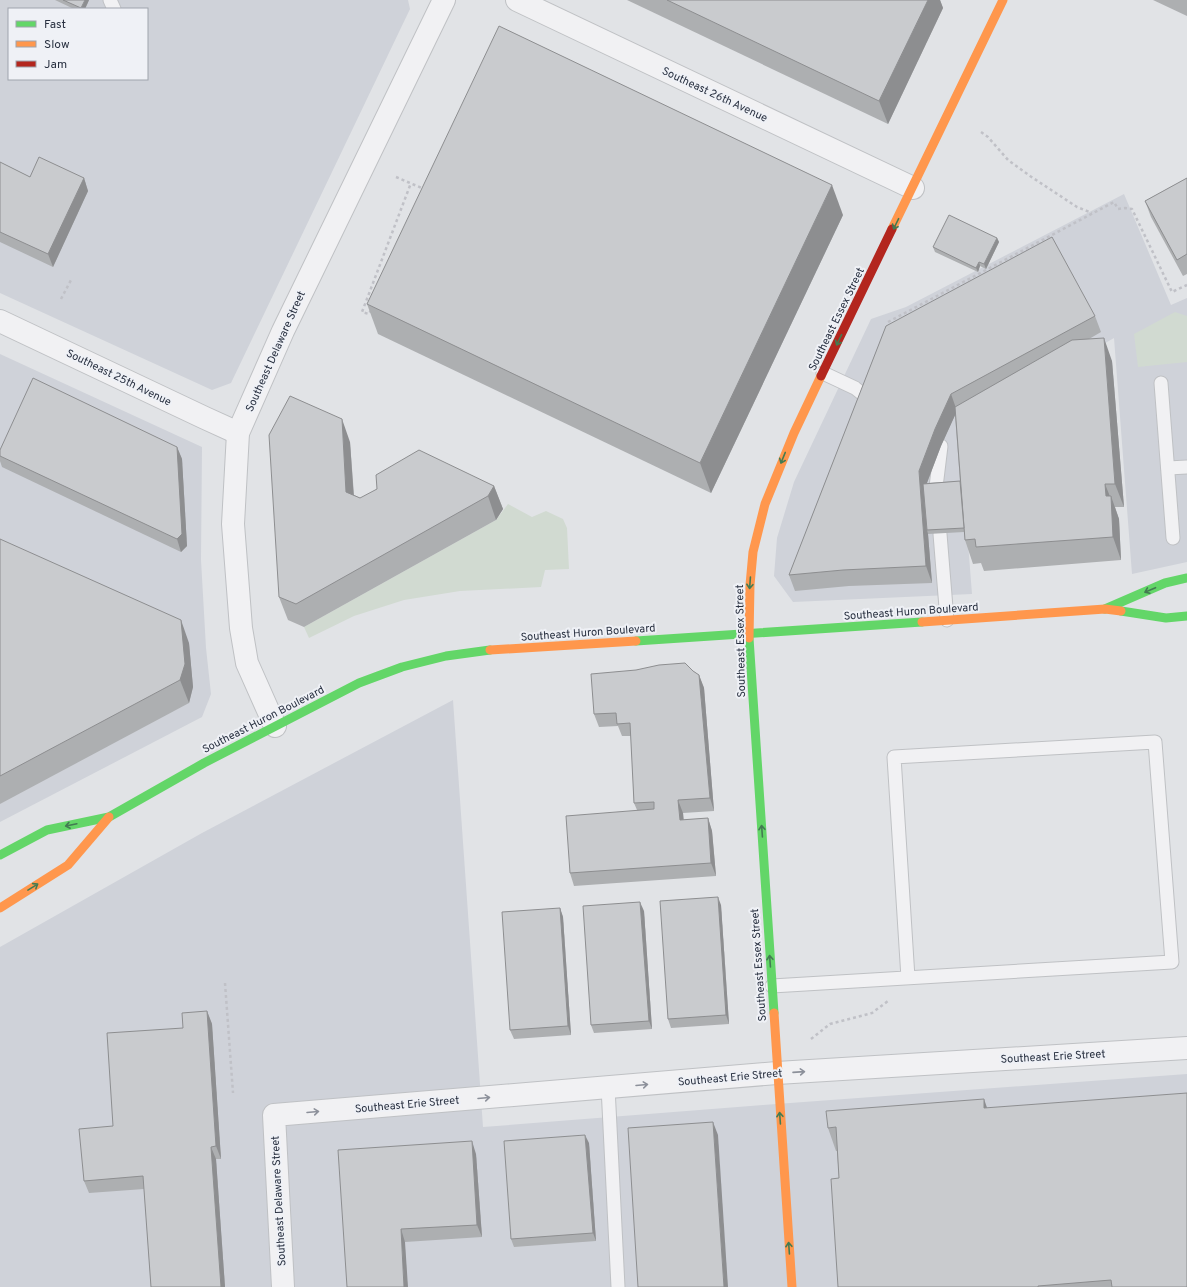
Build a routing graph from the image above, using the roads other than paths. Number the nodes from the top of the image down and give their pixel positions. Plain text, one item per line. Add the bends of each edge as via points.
1 (444, 0) edge
2 (517, 0) edge
3 (1003, 0) edge
4 (913, 188) junction
5 (0, 321) edge
6 (823, 373) junction
7 (1161, 383) dead end
8 (870, 400) edge
9 (238, 433) junction
10 (941, 446) dead end
11 (1168, 468) junction
12 (1187, 468) edge
13 (936, 487) edge
14 (940, 534) edge
15 (1173, 538) dead end
16 (1187, 578) edge
17 (1105, 609) junction
18 (1187, 616) edge
19 (947, 620) junction
20 (750, 633) junction
21 (275, 726) junction
22 (110, 817) junction
23 (0, 856) edge
24 (0, 908) edge
25 (908, 978) junction
26 (772, 986) junction
27 (1187, 1048) edge
28 (777, 1073) junction
29 (608, 1087) junction
30 (274, 1115) joint
31 (283, 1287) edge
32 (618, 1287) edge
33 (792, 1287) edge

1 - 9 street, Southeast Delaware Street via 282,331
2 - 4 street, Southeast 26th Avenue
3 - 4 main road, Southeast Essex Street
4 -> 6 main road, Southeast Essex Street
5 - 9 street, Southeast 25th Avenue
6 - 8 lane via 855,388
6 -> 20 main road, Southeast Essex Street via 764,504 750,585
7 - 11 lane
9 - 21 street, Southeast Delaware Street via 233,524 241,628 247,663
10 - 13 lane
11 - 12 lane
11 - 15 lane
14 - 19 lane
16 -> 17 main road, Southeast Huron Boulevard via 1165,583
17 - 18 main road, Southeast Huron Boulevard via 1166,618
17 - 19 main road, Southeast Huron Boulevard
19 - 20 main road, Southeast Huron Boulevard
20 - 21 main road, Southeast Huron Boulevard via 446,656 402,667 359,683
26 -> 20 main road, Southeast Essex Street
21 - 22 main road, Southeast Huron Boulevard
22 -> 23 main road, Southeast Huron Boulevard via 47,830
24 -> 22 main road, Southeast Huron Boulevard via 68,865
25 - 25 lane via 1172,962 1155,742 894,757
25 - 26 lane
26 - 28 main road, Southeast Essex Street
28 -> 27 street, Southeast Erie Street
29 -> 28 street, Southeast Erie Street
33 -> 28 main road, Southeast Essex Street
30 -> 29 street, Southeast Erie Street
29 - 32 lane
30 - 31 street, Southeast Delaware Street

